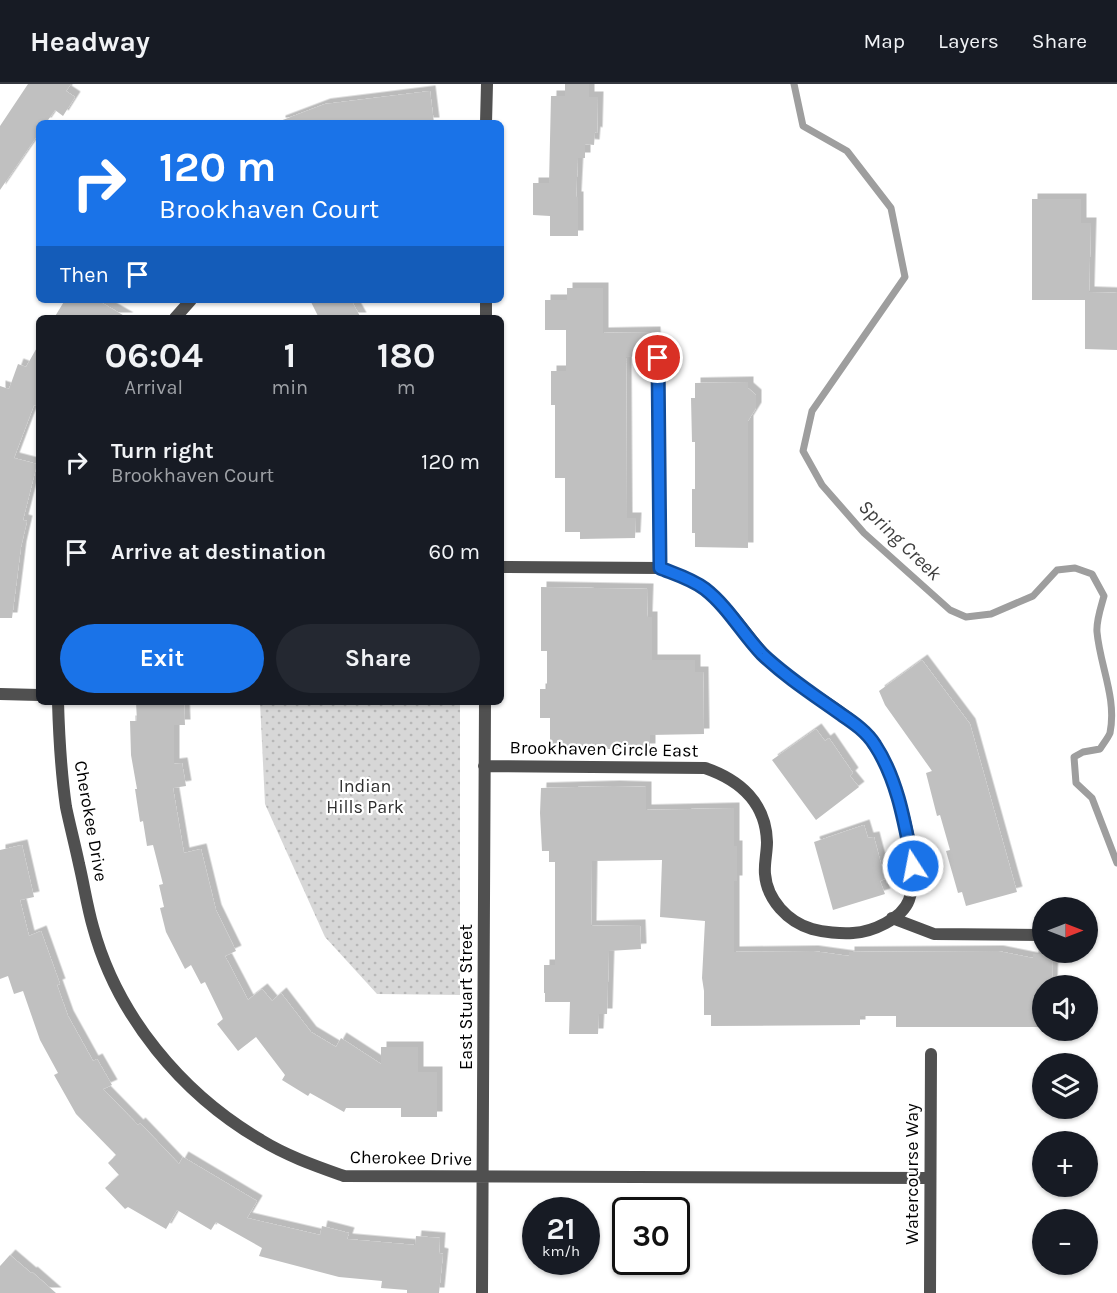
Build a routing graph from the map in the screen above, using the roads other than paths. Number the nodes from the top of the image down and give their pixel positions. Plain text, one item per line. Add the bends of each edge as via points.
1 (486, 84) edge
2 (486, 120) edge
3 (188, 303) edge
4 (178, 315) edge
5 (658, 358) dead end
6 (504, 567) edge
7 (660, 568) junction
8 (0, 694) edge
9 (36, 694) edge
10 (58, 705) edge
11 (485, 705) edge
12 (484, 766) junction
13 (892, 918) junction
14 (1032, 935) edge
15 (931, 1054) dead end
16 (483, 1177) junction
17 (930, 1178) junction
18 (482, 1293) edge
19 (930, 1293) edge

1 - 2 street
3 - 4 street
5 - 7 street
6 - 7 street
7 - 13 street via 703,588 781,672 874,742 894,784 913,866 909,901
8 - 9 street
10 - 16 street, Cherokee Drive via 66,806 93,928 126,1005 184,1082 218,1112 261,1140 301,1161 344,1176
11 - 12 street, East Stuart Street
12 - 13 street, Brookhaven Circle East via 694,767 725,775 748,794 764,820 765,875 771,895 793,921 812,929 852,933 873,929
12 - 16 street, East Stuart Street
13 - 14 street via 934,934
15 - 17 street, Watercourse Way
16 - 17 street, Cherokee Drive
16 - 18 street, East Stuart Street
17 - 19 street, Watercourse Way

